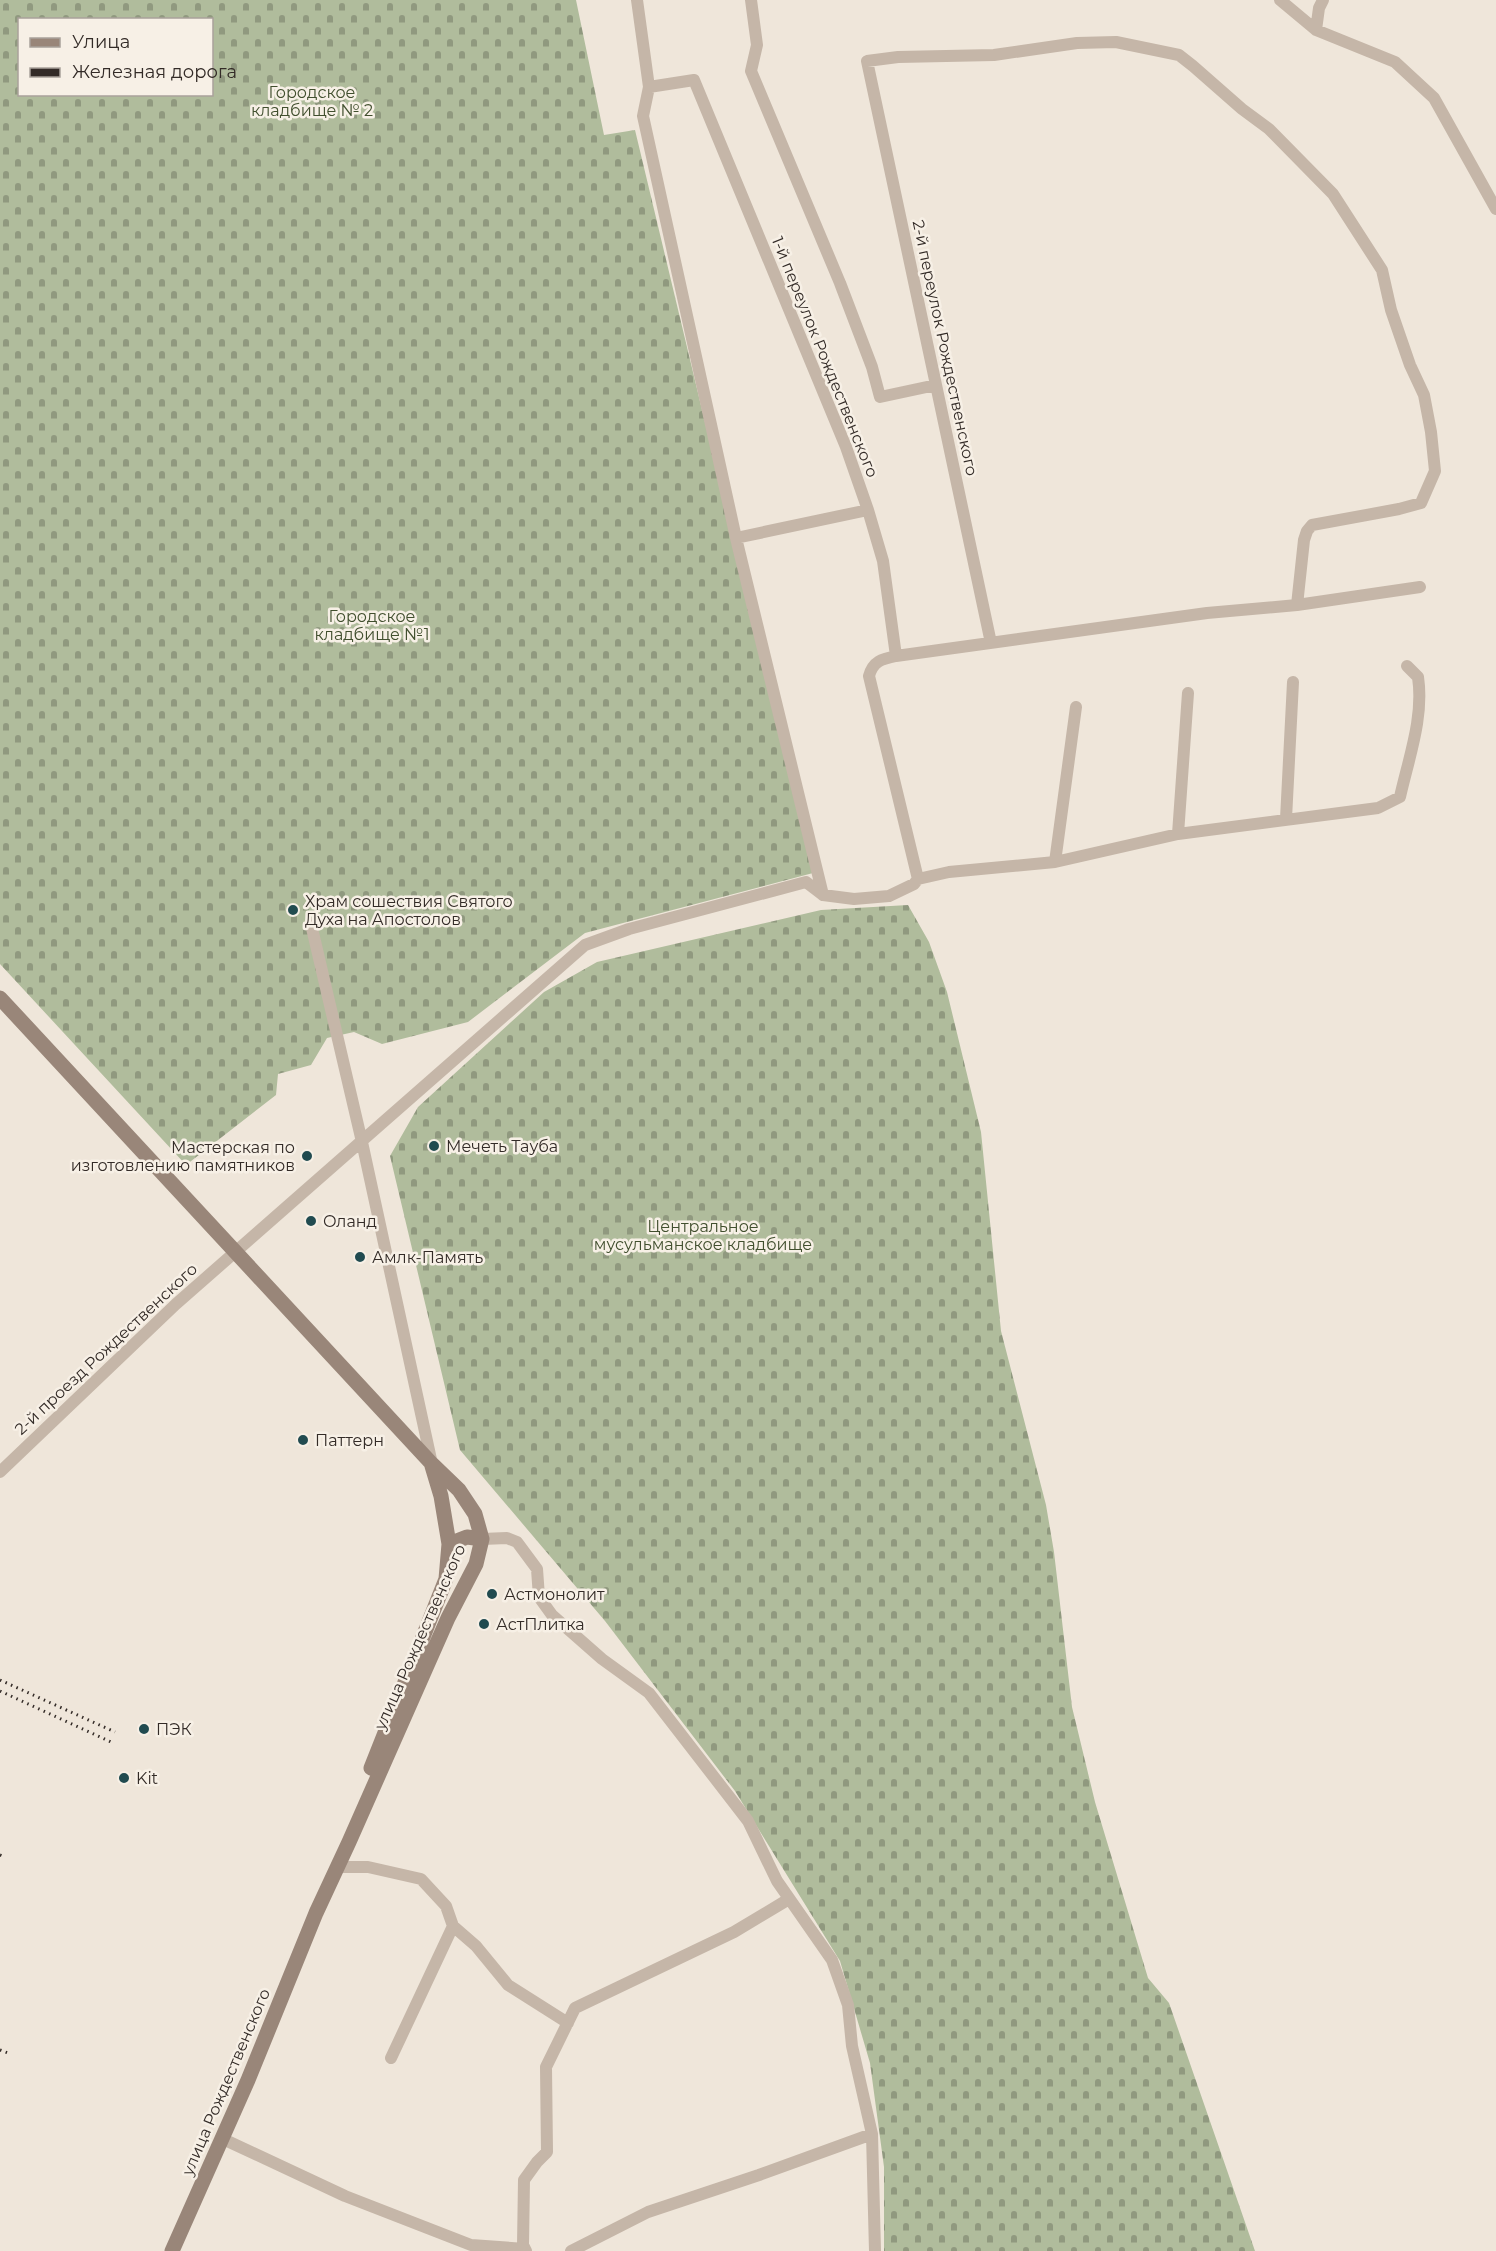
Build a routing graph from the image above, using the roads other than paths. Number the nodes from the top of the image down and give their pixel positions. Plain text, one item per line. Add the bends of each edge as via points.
1 (638, 0) edge
2 (751, 0) edge
3 (1281, 0) edge
4 (1323, 0) edge
5 (1316, 30) junction
6 (649, 87) junction
7 (1496, 209) edge
8 (936, 385) junction
9 (868, 510) junction
10 (736, 538) junction
11 (1419, 587) dead end
12 (1297, 605) junction
13 (991, 643) junction
14 (896, 656) junction
15 (1407, 666) dead end
16 (1293, 682) dead end
17 (1188, 693) dead end
18 (1077, 707) dead end
19 (1286, 819) junction
20 (1178, 834) junction
21 (1055, 862) junction
22 (918, 879) junction
23 (823, 896) junction
24 (311, 924) dead end
25 (0, 998) edge
26 (362, 1142) junction
27 (237, 1252) junction
28 (432, 1464) junction
29 (0, 1472) edge
30 (482, 1539) junction
31 (449, 1552) junction
32 (476, 1564) junction
33 (337, 1867) junction
34 (789, 1899) junction
35 (316, 1913) junction
36 (453, 1926) junction
37 (568, 2023) junction
38 (391, 2058) dead end
39 (872, 2134) junction
40 (222, 2139) junction
41 (526, 2250) edge
42 (172, 2251) edge
43 (570, 2251) edge
44 (875, 2251) edge

1 - 6 street
2 - 8 street via 757,45 751,71 873,367 880,398
3 - 5 street
4 - 5 street
5 - 7 street via 1395,62 1434,98
6 - 9 street, 1-й переулок Рождественского via 694,80
6 - 10 street via 643,116
8 - 12 street, 2-й переулок Рождественского via 867,61 993,55 1077,43 1116,42 1179,55 1269,129 1333,194 1382,270 1398,332 1424,395 1435,471 1421,503 1312,525 1304,540
8 - 13 street, 2-й переулок Рождественского
9 - 10 street
9 - 14 street, 1-й переулок Рождественского via 883,561
10 - 23 street
11 - 12 street
12 - 13 street via 1207,613
13 - 14 street
14 - 22 street via 880,660 872,666 869,676
15 - 19 street via 1419,677 1421,695 1400,797 1378,808
16 - 19 street
17 - 20 street
18 - 21 street
19 - 20 street
20 - 21 street
21 - 22 street via 949,872
22 - 23 street via 889,896
23 - 26 street, 2-й проезд Рождественского via 806,882 628,929 585,945
24 - 26 street
25 - 27 main road, улица Рождественского
26 - 27 street, 2-й проезд Рождественского
26 - 28 street
27 - 28 main road, улица Рождественского
27 - 29 street, 2-й проезд Рождественского via 176,1304
28 - 30 main road, улица Рождественского via 459,1490 475,1514
28 - 31 main road
30 - 31 main road via 467,1537
30 - 32 main road, улица Рождественского
30 - 34 street via 507,1538 517,1542 537,1569 539,1598 552,1615 649,1693 748,1821
31 - 32 main road via 454,1567
31 - 35 main road via 446,1579
32 - 33 main road, улица Рождественского
33 - 35 main road, улица Рождественского
33 - 36 street via 368,1867 422,1879 446,1906
34 - 37 street via 734,1932 575,2008
34 - 39 street via 832,1960 848,2005 852,2046
35 - 40 main road, улица Рождественского
36 - 37 street via 476,1946 508,1986
36 - 38 street
37 - 41 street via 546,2067 547,2152 524,2180
39 - 43 street via 648,2212
39 - 44 street
40 - 41 street via 345,2196 471,2245
40 - 42 main road, улица Рождественского

